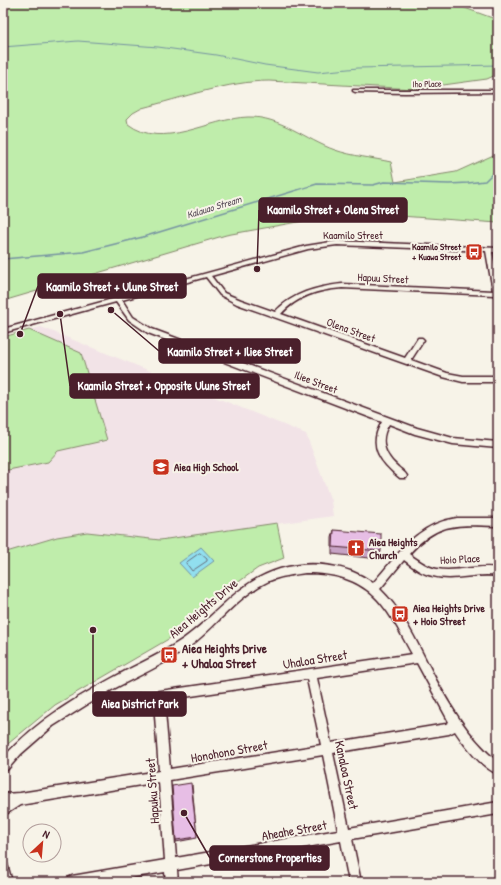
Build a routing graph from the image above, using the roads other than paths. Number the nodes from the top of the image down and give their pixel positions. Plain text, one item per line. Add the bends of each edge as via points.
1 (356, 91) dead end
2 (498, 91) edge
3 (489, 250) junction
4 (498, 250) edge
5 (208, 276) junction
6 (498, 295) edge
7 (118, 300) junction
8 (276, 315) junction
9 (3, 331) edge
10 (420, 340) dead end
11 (407, 362) junction
12 (498, 379) edge
13 (388, 421) junction
14 (498, 445) edge
15 (403, 476) dead end
16 (498, 522) edge
17 (404, 555) junction
18 (498, 572) edge
19 (374, 589) junction
20 (419, 658) junction
21 (311, 673) junction
22 (100, 691) junction
23 (159, 697) junction
24 (456, 722) junction
25 (328, 749) junction
26 (7, 759) edge
27 (3, 766) edge
28 (498, 769) edge
29 (165, 776) junction
30 (20, 799) junction
31 (3, 800) edge
32 (498, 808) edge
33 (3, 810) edge
34 (346, 835) junction
35 (171, 865) junction
36 (3, 868) edge
37 (6, 882) edge
38 (72, 882) edge
39 (172, 882) edge
40 (355, 882) edge

1 - 2 street, Iho Place
3 - 4 street, Kaamilo Street
3 - 5 street, Kaamilo Street via 322,244
3 - 6 street
5 - 7 street, Kaamilo Street
5 - 8 street, Olena Street via 217,289 229,298
6 - 8 street, Hapuu Street via 328,287 298,296 283,306
7 - 9 street, Kaamilo Street
7 - 13 street, Iliee Street via 128,316 150,331
8 - 11 street, Olena Street
10 - 11 street
11 - 12 street, Olena Street via 463,379
13 - 14 street, Iliee Street via 453,441
13 - 15 street via 379,438 380,448 385,460
16 - 17 street via 455,523 434,528
17 - 18 street, Hoio Place via 436,573 477,569
17 - 19 street
19 - 20 street, Aiea Heights Drive via 402,626
19 - 22 street, Aiea Heights Drive via 357,578 325,569 293,570 263,579 248,587 186,644
20 - 21 street, Uhaloa Street
20 - 24 street, Aiea Heights Drive
21 - 23 street, Uhaloa Street
21 - 25 street, Kanaloa Street
22 - 23 street, Uhaloa Street via 119,702
22 - 26 street, Aiea Heights Drive via 52,721
23 - 29 street, Hapuku Street
24 - 25 street, Honohono Street via 449,730
24 - 28 street, Aiea Heights Drive via 475,747
25 - 29 street, Honohono Street
25 - 34 street, Kanaloa Street
26 - 27 street, Aiea Heights Drive
29 - 30 street, Honohono Street
29 - 35 street, Hapuku Street
30 - 31 street, Honohono Street
30 - 33 street
32 - 34 street, Aheahe Street
34 - 35 street, Aheahe Street
34 - 40 street, Kanaloa Street
35 - 38 street, Aheahe Street
35 - 39 street, Hapuku Street
36 - 37 street

